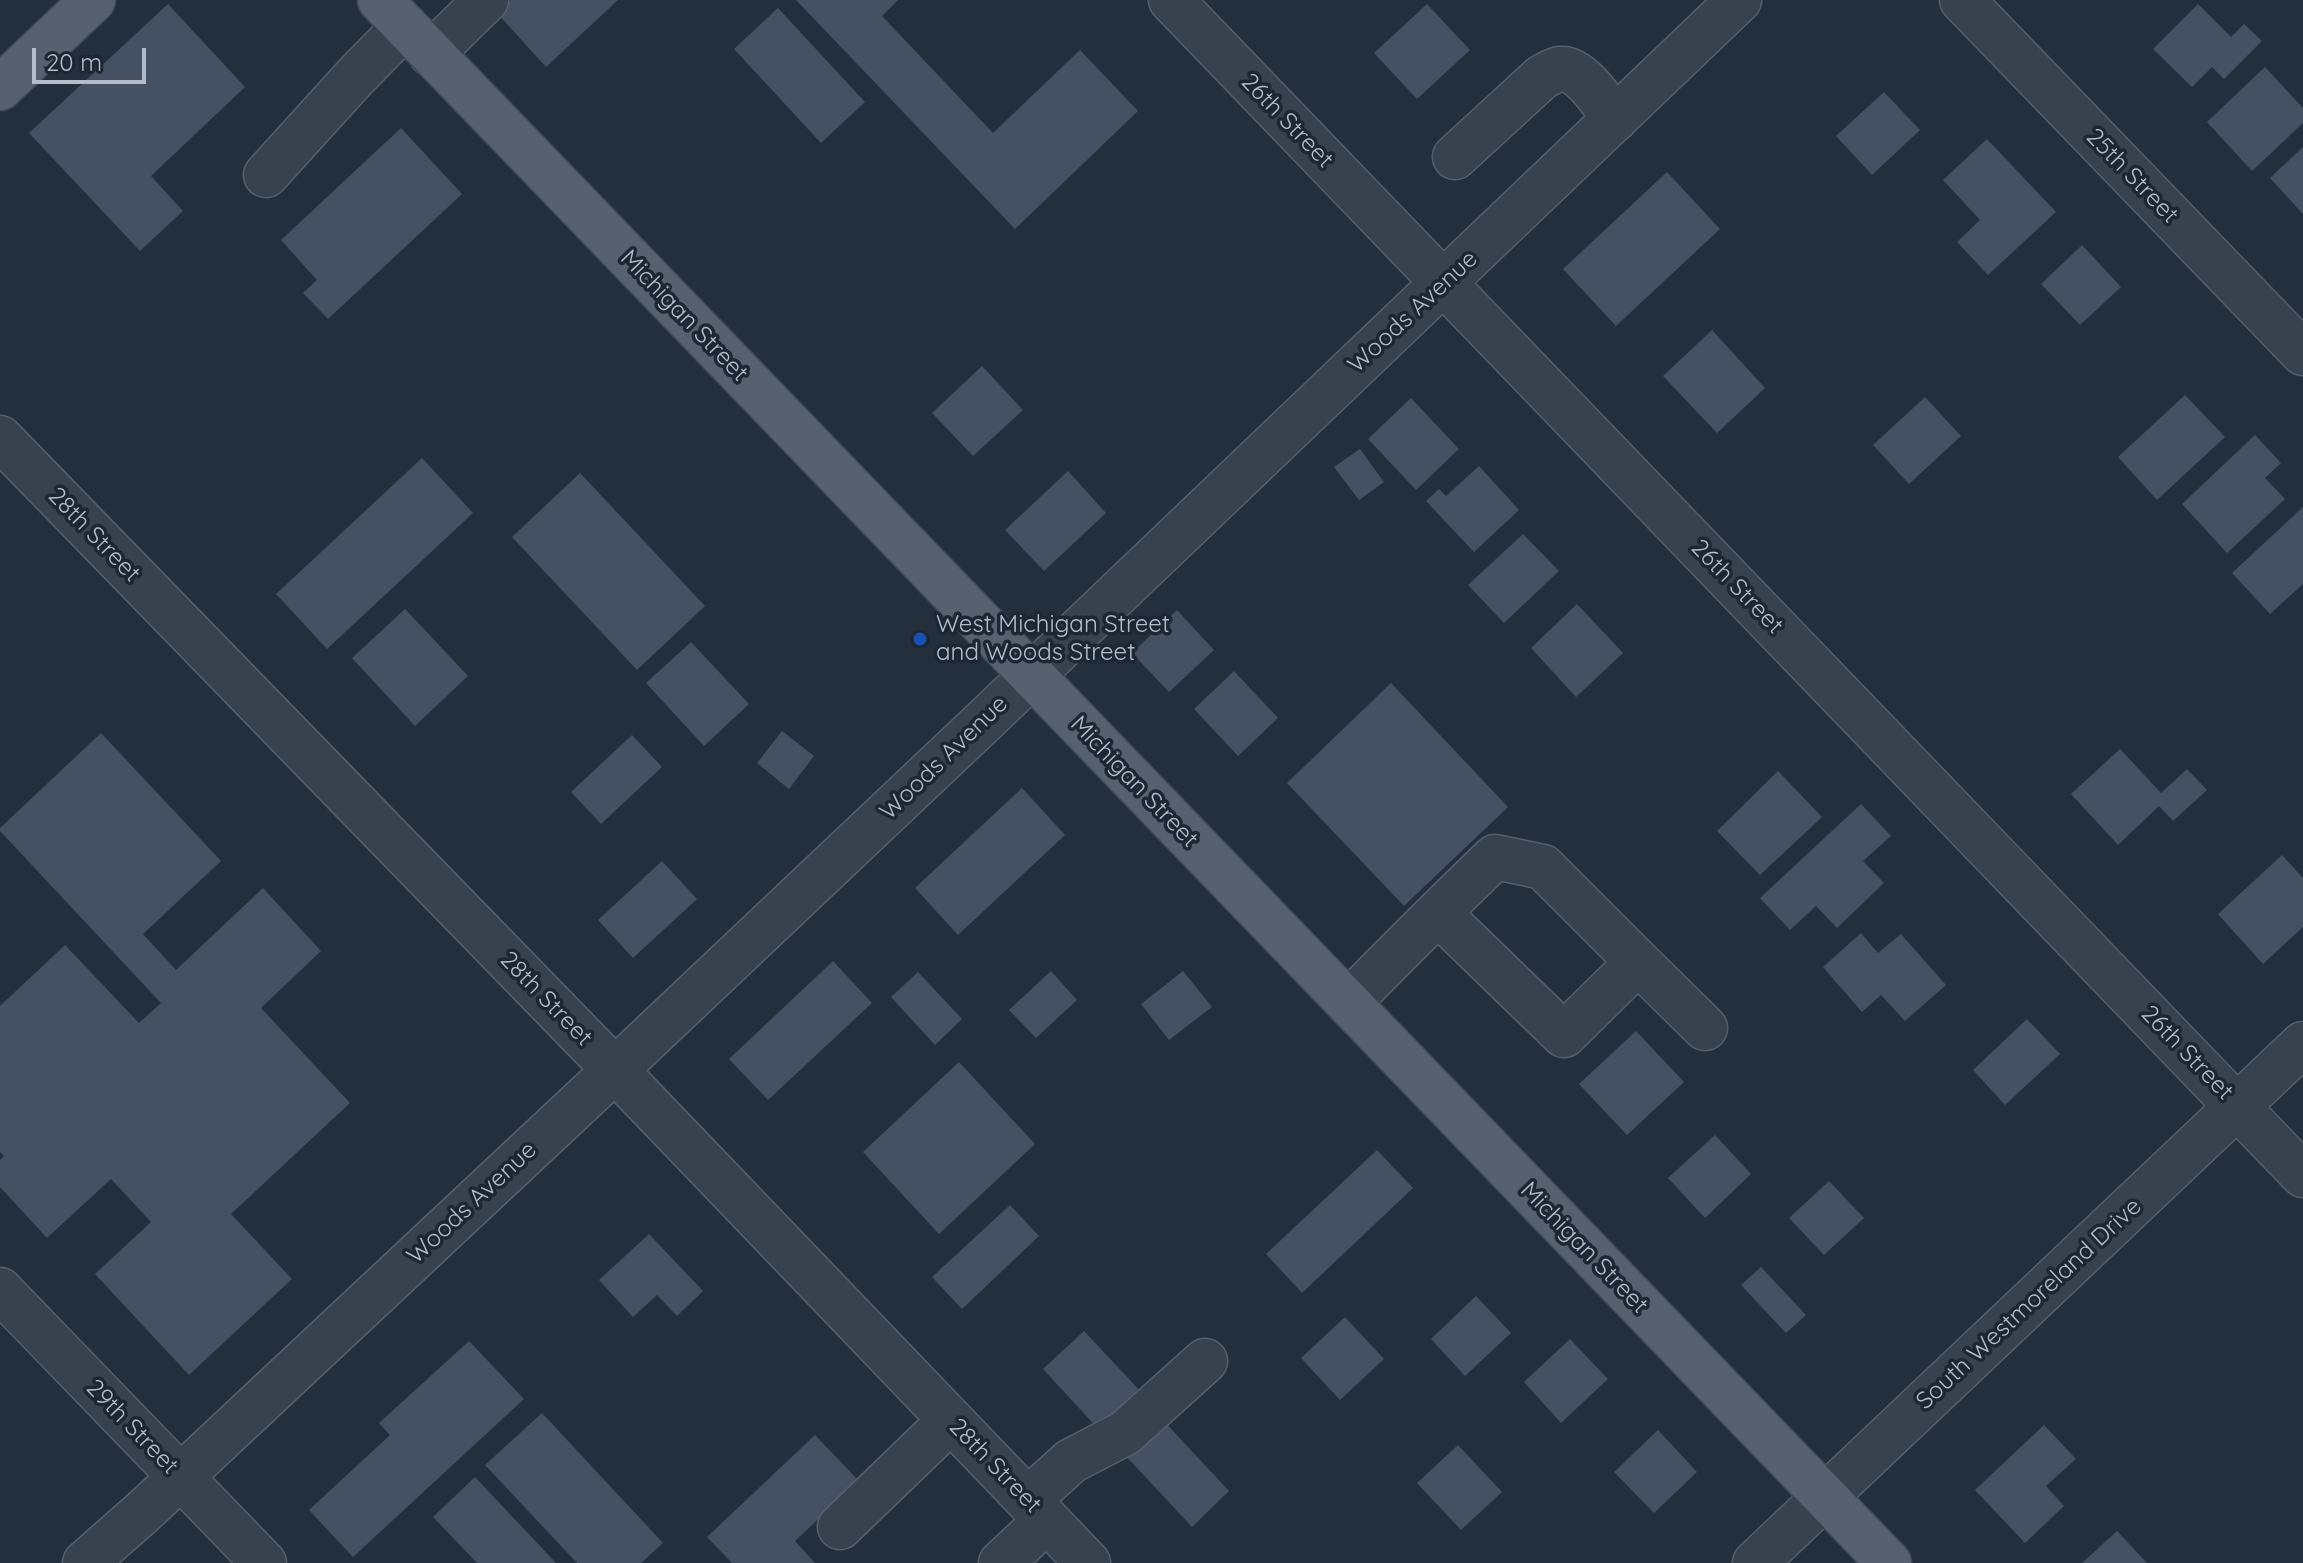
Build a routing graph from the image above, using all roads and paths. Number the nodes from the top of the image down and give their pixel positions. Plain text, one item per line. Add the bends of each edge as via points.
1 (93, 0) edge
2 (486, 0) edge
3 (1171, 0) edge
4 (1739, 0) edge
5 (1962, 0) edge
6 (405, 27) edge
7 (0, 88) edge
8 (1615, 119) junction
9 (1455, 157) dead end
10 (266, 175) dead end
11 (1444, 283) junction
12 (2303, 353) edge
13 (0, 438) edge
14 (1031, 675) junction
15 (1438, 913) junction
16 (1638, 962) junction
17 (1348, 1003) junction
18 (1705, 1028) dead end
19 (2303, 1044) edge
20 (615, 1070) junction
21 (2238, 1106) junction
22 (2303, 1175) edge
23 (0, 1290) edge
24 (1205, 1361) dead end
25 (951, 1420) junction
26 (180, 1477) junction
27 (1825, 1496) junction
28 (1037, 1510) junction
29 (840, 1527) dead end
30 (85, 1563) edge
31 (264, 1563) edge
32 (1001, 1563) edge
33 (1088, 1563) edge
34 (1755, 1563) edge
35 (1889, 1563) edge

1 - 7 main road
2 - 6 street
3 - 11 street, 26th Street
4 - 8 street, Woods Avenue
5 - 12 street, 25th Street
6 - 10 street
6 - 14 main road, Michigan Street
8 - 9 street via 1581,78 1558,69 1542,77
8 - 11 street, Woods Avenue
11 - 14 street, Woods Avenue
11 - 21 street, 26th Street
13 - 20 street, 28th Street
14 - 17 main road, Michigan Street
14 - 20 street, Woods Avenue
15 - 16 street via 1495,857 1543,867
15 - 16 street via 1564,1035
15 - 17 street
16 - 18 street
17 - 27 main road, Michigan Street
19 - 21 street, South Westmoreland Drive
20 - 25 street, 28th Street
20 - 26 street, Woods Avenue
21 - 22 street, 26th Street
21 - 27 street, South Westmoreland Drive
23 - 26 street, 29th Street
24 - 28 street via 1125,1433 1071,1461
25 - 28 street, 28th Street
25 - 29 street
26 - 30 street, Woods Avenue
26 - 31 street, 29th Street
27 - 34 street, South Westmoreland Drive
27 - 35 main road, Michigan Street
28 - 32 street
28 - 33 street, 28th Street

